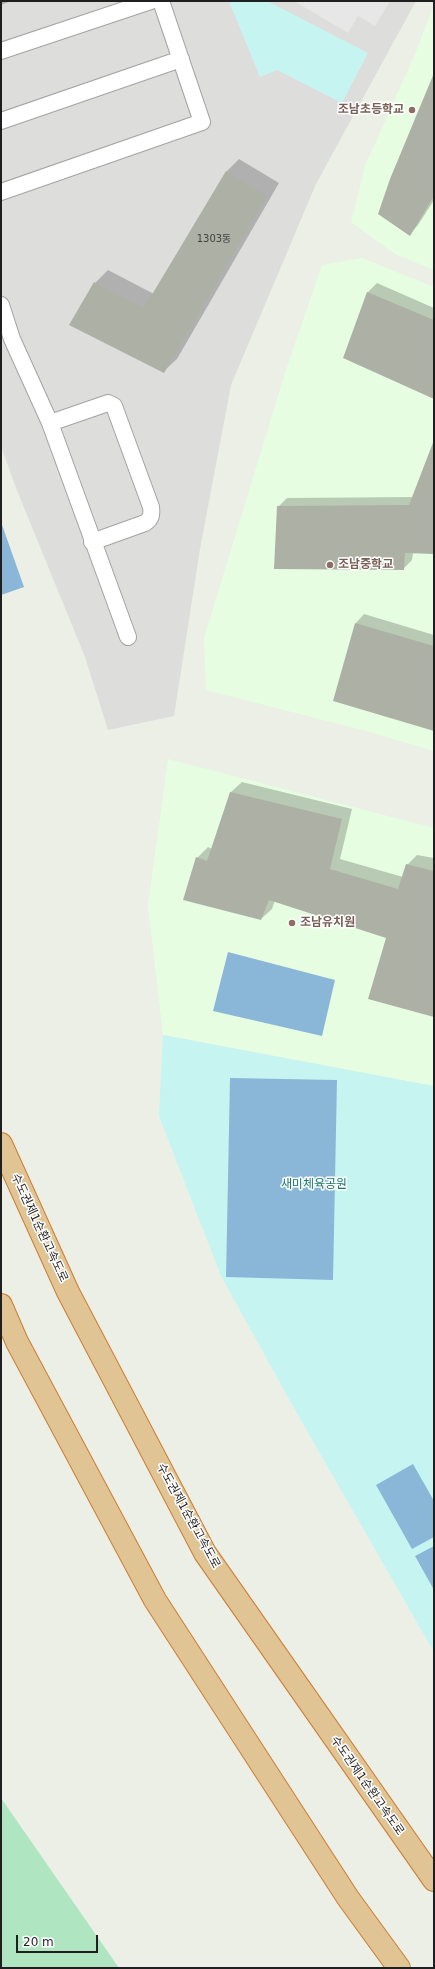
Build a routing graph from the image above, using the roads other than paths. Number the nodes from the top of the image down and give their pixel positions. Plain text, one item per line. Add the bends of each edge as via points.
1 (151, 1) edge
2 (161, 1) edge
3 (1, 52) edge
4 (181, 59) junction
5 (1, 121) edge
6 (1, 192) edge
7 (1, 306) edge
8 (50, 423) junction
9 (92, 542) junction
10 (128, 637) dead end
11 (1, 1144) edge
12 (1, 1305) edge
13 (434, 1880) edge
14 (399, 1968) edge

1 - 3 lane
2 - 4 lane
4 - 5 lane
4 - 6 lane via 202,122
7 - 8 lane via 12,339
8 - 9 lane
8 - 9 lane via 111,403 151,507 150,520 145,523
9 - 10 lane
11 - 13 highway, 수도권제1순환고속도로 via 68,1292 205,1553
12 - 14 highway via 17,1342 154,1600 348,1898

